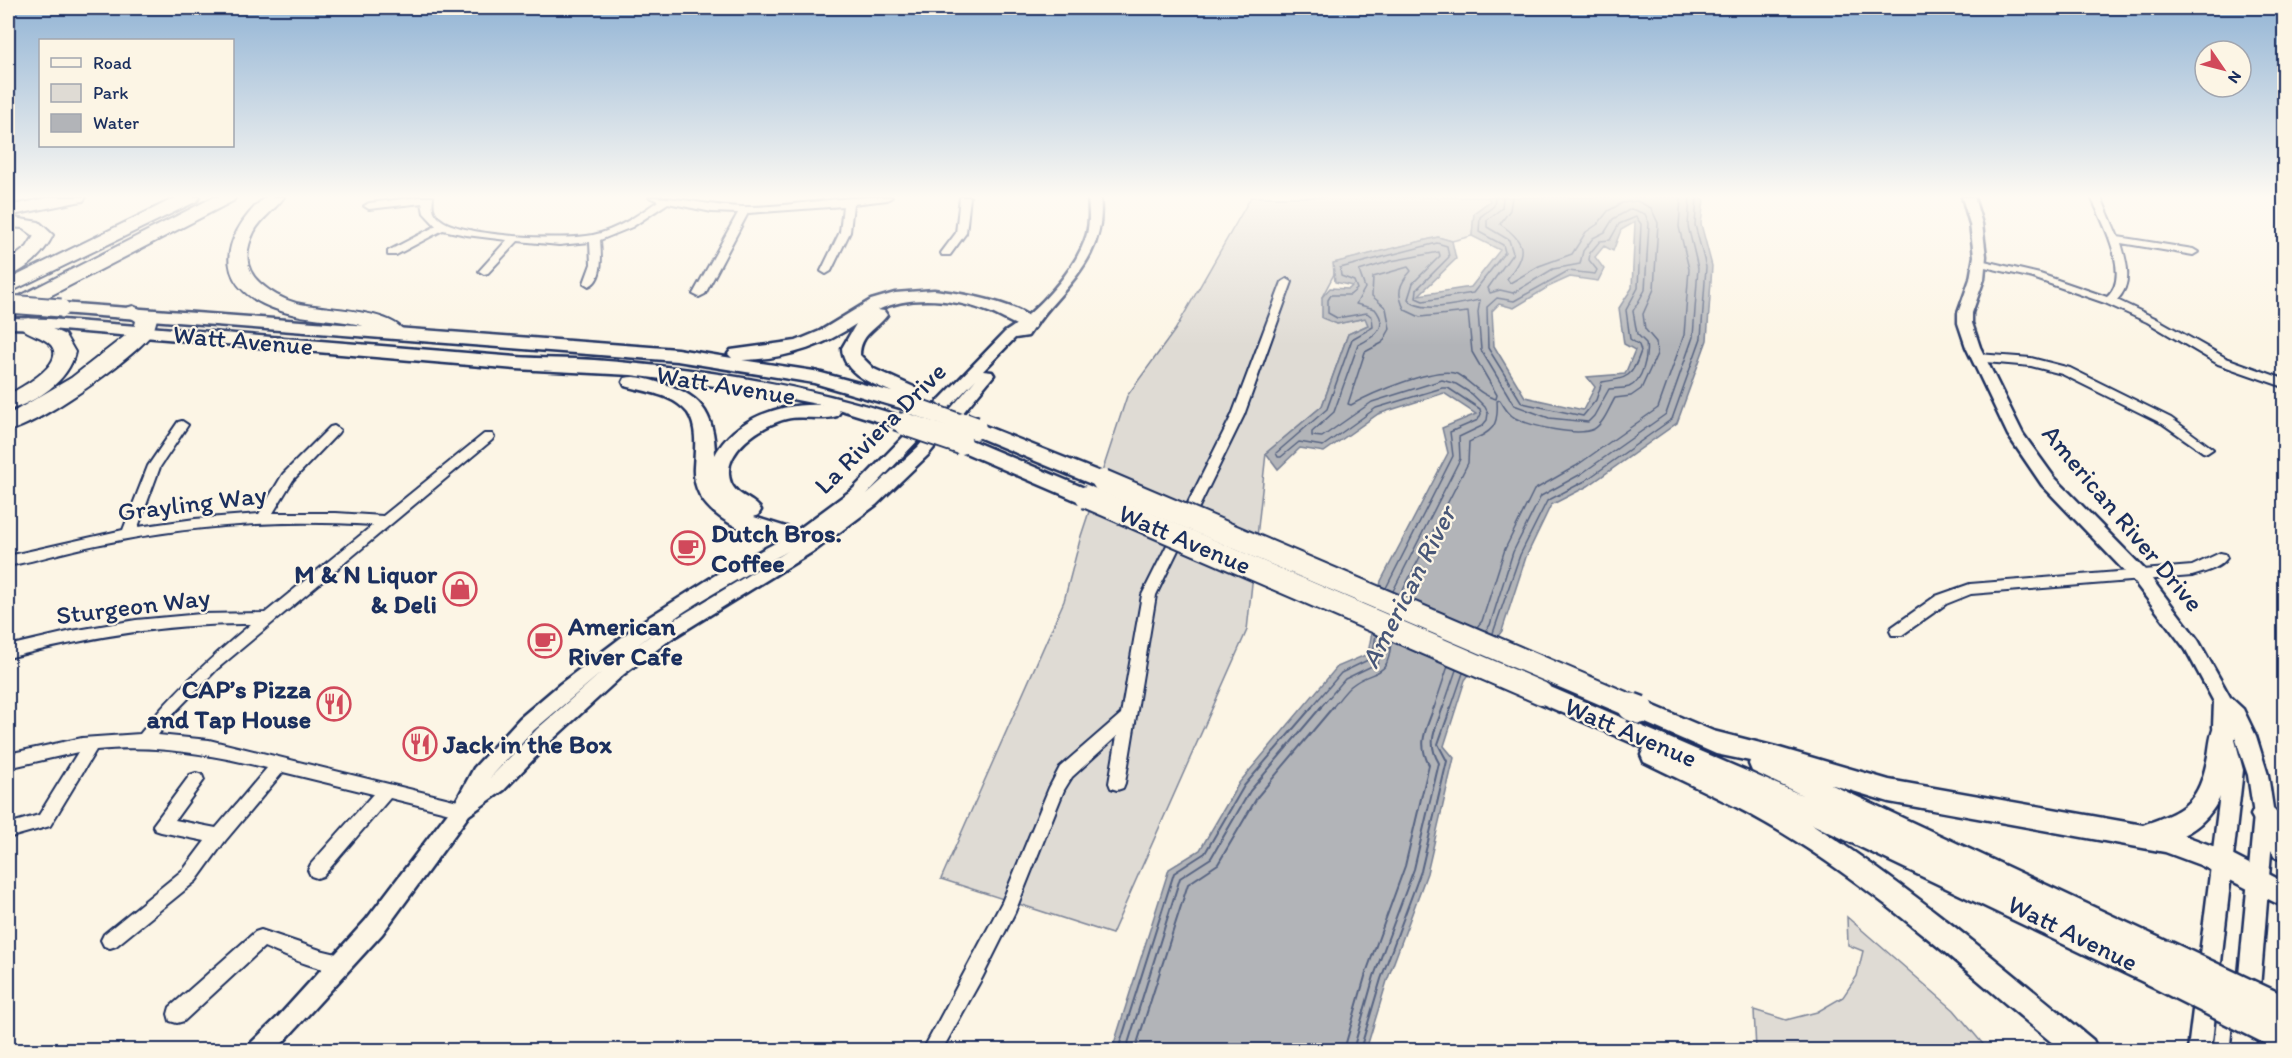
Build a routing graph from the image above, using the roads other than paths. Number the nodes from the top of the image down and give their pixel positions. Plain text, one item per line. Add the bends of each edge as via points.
1 (38, 246) edge
2 (90, 246) edge
3 (132, 246) edge
4 (239, 246) edge
5 (405, 246) edge
6 (507, 246) edge
7 (595, 246) edge
8 (725, 246) edge
9 (838, 246) edge
10 (951, 246) edge
11 (1088, 246) edge
12 (1979, 246) edge
13 (2115, 246) edge
14 (2158, 246) edge
15 (2193, 252) dead end
16 (392, 253) dead end
17 (946, 253) dead end
18 (112, 257) junction
19 (1980, 263) junction
20 (8, 270) edge
21 (483, 271) dead end
22 (826, 272) dead end
23 (1287, 282) dead end
24 (589, 283) dead end
25 (8, 287) edge
26 (699, 294) dead end
27 (2109, 301) junction
28 (8, 304) edge
29 (8, 310) edge
30 (133, 312) junction
31 (8, 322) edge
32 (29, 324) junction
33 (1028, 324) junction
34 (142, 332) junction
35 (396, 333) junction
36 (677, 355) junction
37 (1978, 358) junction
38 (548, 365) junction
39 (2284, 382) edge
40 (916, 401) junction
41 (8, 403) edge
42 (896, 421) junction
43 (8, 424) edge
44 (182, 425) dead end
45 (334, 430) dead end
46 (488, 437) dead end
47 (2207, 449) dead end
48 (264, 517) junction
49 (385, 521) junction
50 (129, 532) junction
51 (798, 538) junction
52 (2220, 558) dead end
53 (8, 561) edge
54 (2139, 574) junction
55 (267, 619) junction
56 (1897, 631) dead end
57 (618, 648) junction
58 (8, 652) edge
59 (2223, 702) junction
60 (1129, 716) junction
61 (563, 717) junction
62 (1634, 728) junction
63 (2224, 732) junction
64 (145, 740) junction
65 (1713, 741) junction
66 (91, 744) junction
67 (8, 761) edge
68 (280, 764) junction
69 (196, 780) dead end
70 (1117, 783) dead end
71 (385, 792) junction
72 (462, 809) junction
73 (2264, 815) junction
74 (11, 830) dead end
75 (219, 836) junction
76 (2139, 836) junction
77 (2284, 849) edge
78 (2221, 862) junction
79 (317, 870) dead end
80 (2258, 882) junction
81 (2284, 895) edge
82 (110, 940) dead end
83 (343, 963) junction
84 (2163, 965) junction
85 (2284, 1010) edge
86 (177, 1014) dead end
87 (2284, 1038) edge
88 (260, 1050) edge
89 (932, 1050) edge
90 (2083, 1050) edge
91 (2199, 1050) edge
92 (2244, 1050) edge

1 - 20 highway
2 - 25 highway
3 - 18 highway
4 - 35 highway via 238,267 243,278 268,300 375,323
5 - 16 street
6 - 21 street
7 - 24 street via 596,264
8 - 26 street
9 - 22 street
10 - 17 street
11 - 33 street, La Riviera Drive via 1083,261
12 - 19 street, American River Drive
13 - 27 street via 2123,279
14 - 15 street
18 - 29 highway
18 - 31 highway via 83,279
19 - 27 street via 2036,276
19 - 37 street, American River Drive via 1965,313
23 - 60 street via 1238,415 1149,595
27 - 39 street via 2222,361
28 - 30 main road, Watt Avenue, bridge
30 - 34 highway via 147,319
30 - 35 main road, Watt Avenue
31 - 32 main road, Watt Avenue
32 - 34 main road, Watt Avenue
32 - 41 highway via 60,342 64,349 60,364 28,393
33 - 36 main road via 1012,314 960,300 935,296 897,298 876,305 814,341 788,350
33 - 40 main road via 961,306 924,302 888,310 869,321 854,338 851,349 860,369
33 - 51 street, La Riviera Drive via 1010,334 860,494
33 - 61 street, La Riviera Drive via 1021,338 976,386 955,416 907,469 870,501 803,550 665,634
34 - 38 main road, Watt Avenue
34 - 43 highway via 55,400
35 - 36 main road, Watt Avenue
36 - 40 main road, Watt Avenue via 797,375
37 - 47 street via 2031,362 2066,371 2167,421
37 - 54 street, American River Drive via 2030,458 2063,498
38 - 42 main road, Watt Avenue via 592,366 727,382 865,410
38 - 51 main road via 643,384 683,397 697,409 705,426 704,478 716,504 778,534
40 - 62 main road, Watt Avenue, bridge via 1103,481
42 - 51 main road via 831,412 792,412 744,432 729,446 719,473 730,498 787,528
42 - 62 main road, Watt Avenue, bridge via 961,443 1540,693
44 - 50 street via 154,466
45 - 48 street via 302,459
46 - 49 street
48 - 49 street, Grayling Way
48 - 50 street, Grayling Way
49 - 55 street
50 - 53 street, Grayling Way
51 - 57 street, La Riviera Drive via 714,585
52 - 54 street via 2192,571
54 - 56 street via 1970,589 1941,600
54 - 59 street, American River Drive via 2192,645
55 - 58 street, Sturgeon Way via 143,623
55 - 64 street via 189,686
57 - 61 street via 607,666 569,698
57 - 72 street, La Riviera Drive via 527,724 481,774
59 - 63 street, American River Drive via 2220,710
59 - 73 street, American River Drive via 2236,714 2246,736 2258,775
60 - 70 street
60 - 89 street via 1066,772 1009,906
61 - 72 street, La Riviera Drive via 498,784
62 - 65 main road, Watt Avenue
62 - 84 main road, Watt Avenue
62 - 90 main road via 1821,843 1934,928
63 - 76 main road via 2220,765 2203,807 2186,822
63 - 78 street, American River Drive via 2233,770
64 - 66 street
64 - 68 street via 209,747
65 - 76 main road via 1889,791
65 - 84 main road, Watt Avenue via 1993,871
66 - 67 street
66 - 74 street via 44,821
68 - 71 street
68 - 75 street
69 - 75 street via 161,825
71 - 72 street
71 - 79 street
72 - 83 street, La Riviera Drive
73 - 77 main road
73 - 80 street, American River Drive
75 - 82 street via 190,874
76 - 78 main road via 2187,847
78 - 80 main road
78 - 91 street, American River Drive
80 - 81 main road
80 - 92 street, American River Drive
83 - 86 street via 261,938
83 - 88 street, La Riviera Drive
84 - 85 main road, Watt Avenue, bridge
84 - 87 main road, Watt Avenue, bridge

